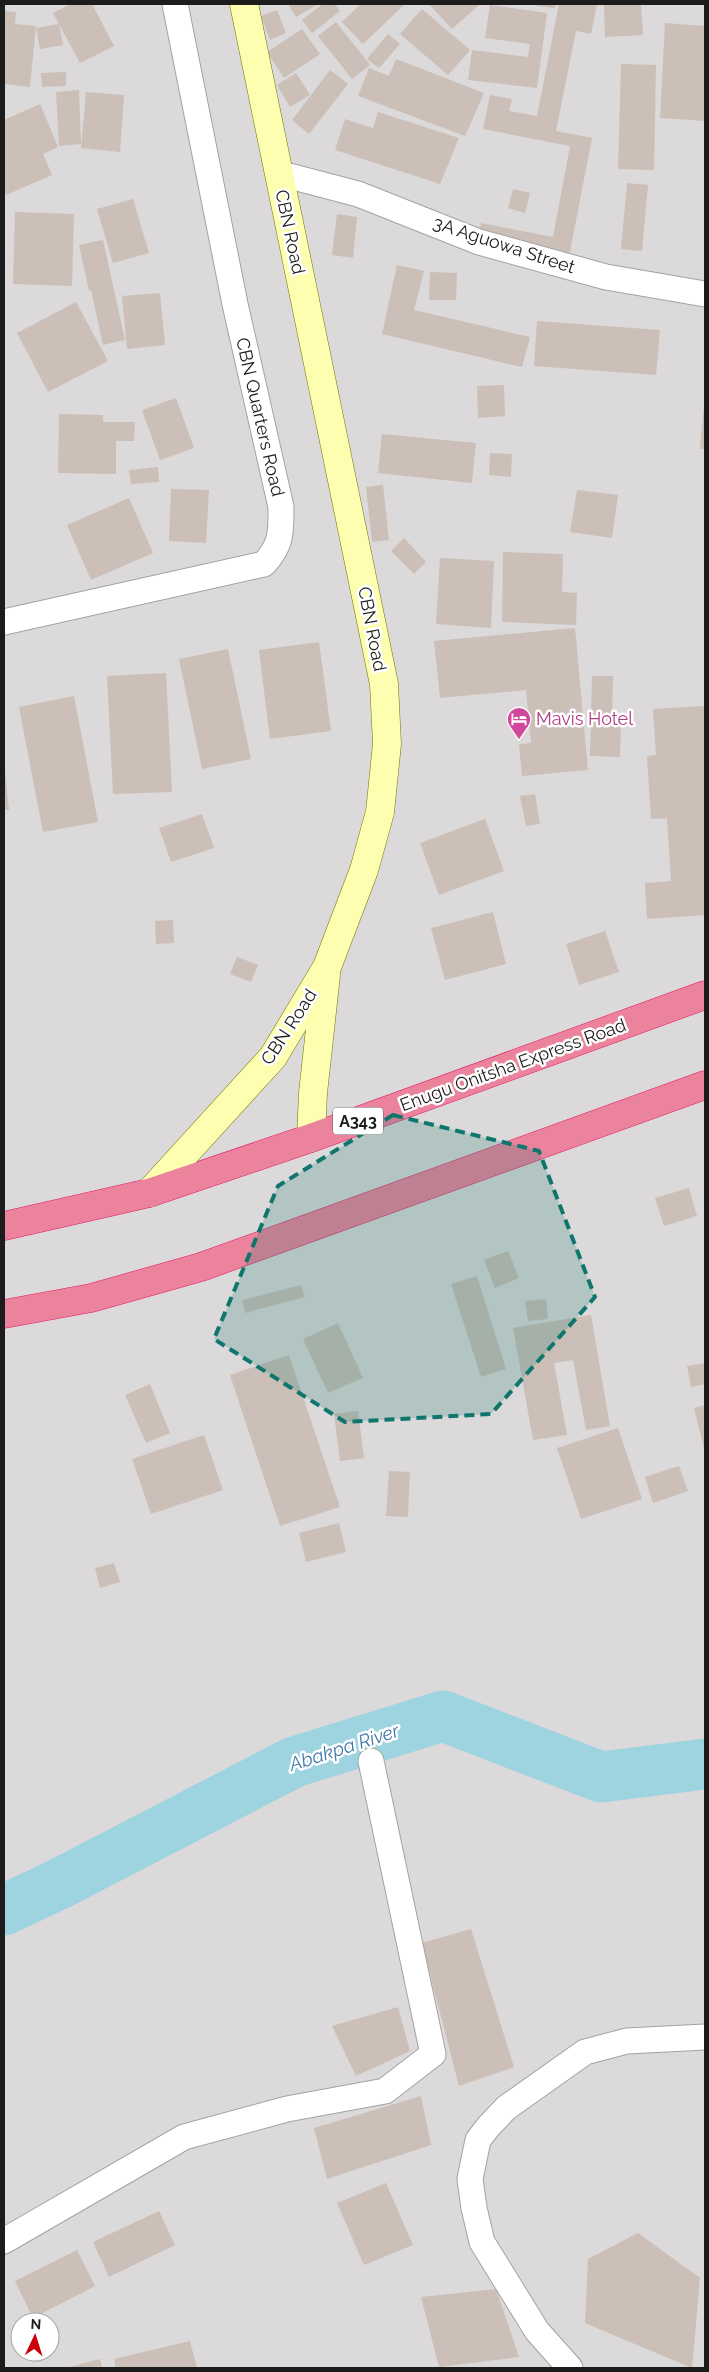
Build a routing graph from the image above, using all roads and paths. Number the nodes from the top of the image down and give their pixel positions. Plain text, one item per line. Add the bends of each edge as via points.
1 (175, 4) edge
2 (244, 4) edge
3 (278, 173) junction
4 (705, 294) edge
5 (4, 622) edge
6 (327, 967) junction
7 (705, 995) edge
8 (705, 1085) edge
9 (311, 1138) junction
10 (149, 1194) junction
11 (4, 1226) edge
12 (4, 1314) edge
13 (371, 1761) dead end
14 (705, 2037) edge
15 (4, 2241) edge
16 (570, 2368) edge

1 - 5 street, CBN Quarters Road via 235,304 281,507 281,533 276,551 264,564
2 - 3 main road, CBN Road
3 - 4 street, 3A Aguowa Street via 358,194 479,242 606,277
3 - 6 main road, CBN Road via 384,684 388,744 380,812 364,870
6 - 9 main road
6 - 10 main road, CBN Road via 273,1057
7 - 9 highway, Enugu Onitsha Express Road / A343
8 - 12 highway via 201,1267 91,1298
9 - 10 highway, Enugu Onitsha Express Road / A343
10 - 11 highway, Enugu Onitsha Express Road / A343
13 - 15 street via 433,2054 385,2091 287,2109 184,2137
14 - 16 street via 627,2041 586,2052 506,2108 478,2140 470,2179 482,2242 537,2331

